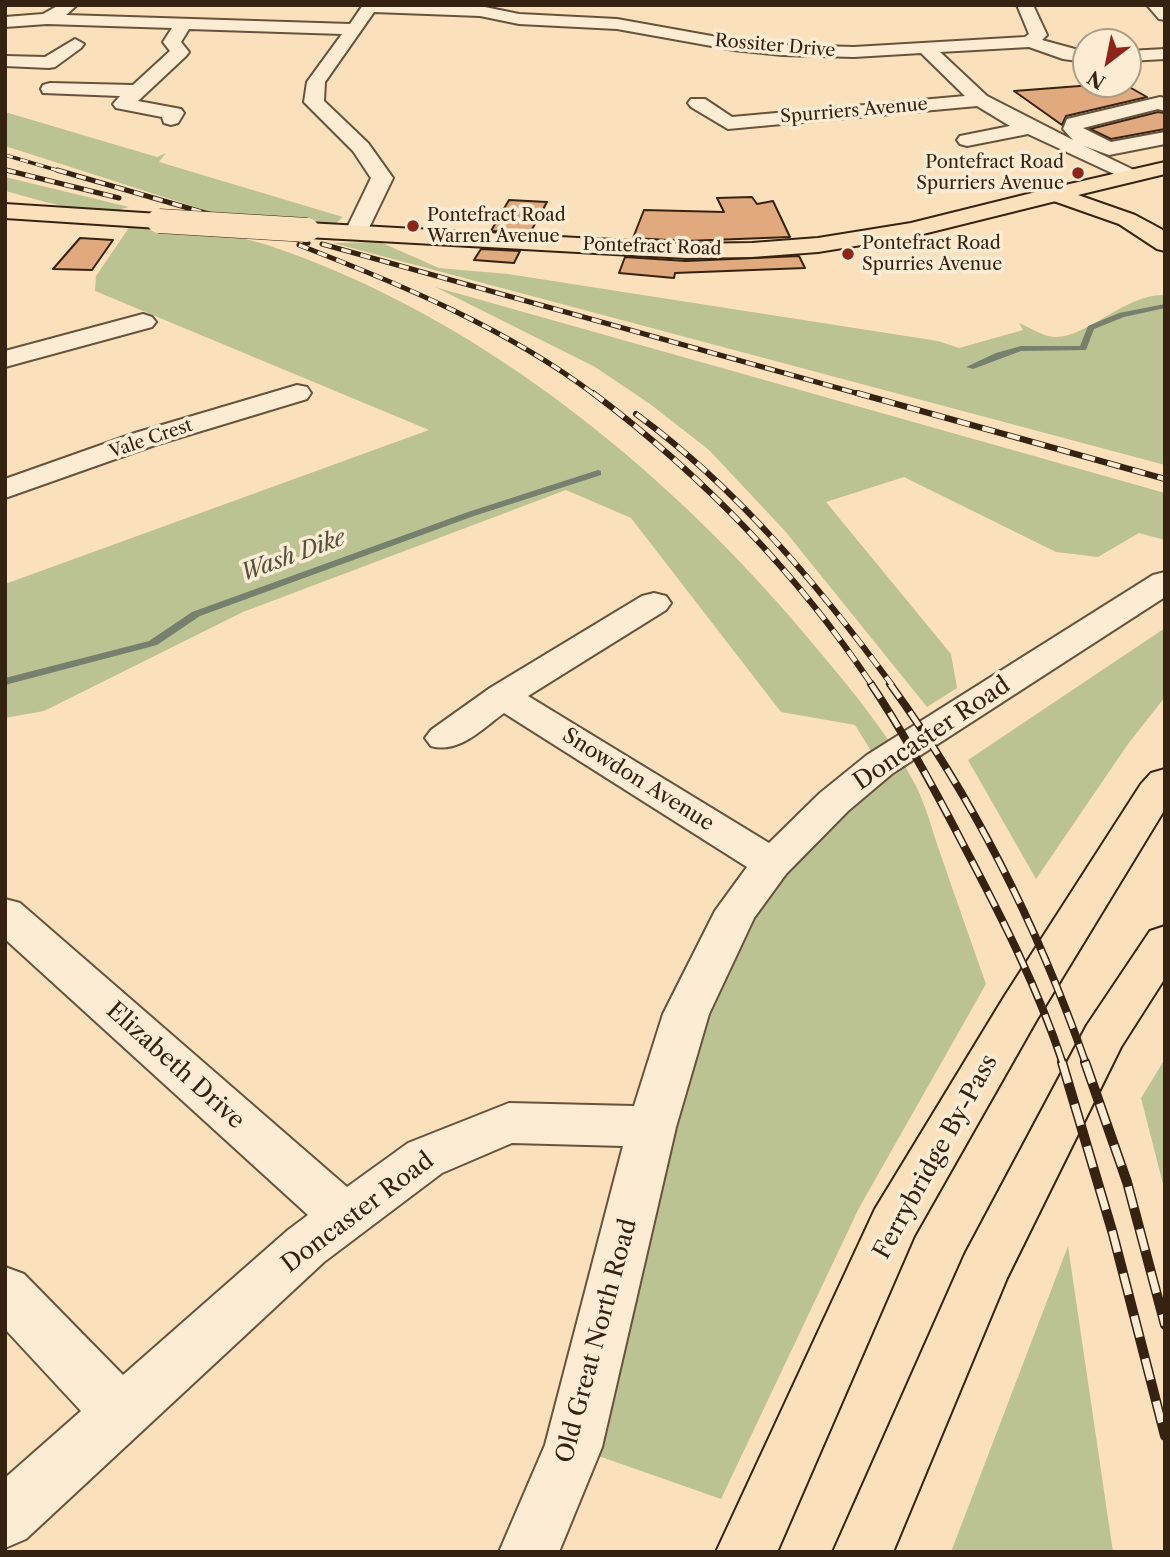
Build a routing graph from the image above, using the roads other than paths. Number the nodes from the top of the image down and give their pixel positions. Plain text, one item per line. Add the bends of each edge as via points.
1 (71, 5) edge
2 (1025, 5) edge
3 (1156, 5) edge
4 (371, 6) edge
5 (483, 8) edge
6 (1165, 15) edge
7 (47, 19) junction
8 (5, 22) edge
9 (183, 25) junction
10 (353, 29) junction
11 (1030, 42) junction
12 (75, 44) dead end
13 (926, 49) junction
14 (1165, 54) edge
15 (1072, 55) edge
16 (1142, 55) edge
17 (5, 61) edge
18 (50, 89) dead end
19 (130, 98) junction
20 (696, 100) dead end
21 (980, 100) junction
22 (1165, 105) edge
23 (171, 119) dead end
24 (1030, 128) junction
25 (1165, 138) edge
26 (967, 140) dead end
27 (1109, 149) junction
28 (1162, 171) edge
29 (1129, 175) junction
30 (1087, 186) junction
31 (1056, 194) junction
32 (1140, 204) junction
33 (5, 211) edge
34 (356, 232) junction
35 (1160, 239) edge
36 (143, 322) dead end
37 (5, 359) edge
38 (298, 393) dead end
39 (5, 489) edge
40 (1165, 582) edge
41 (654, 603) dead end
42 (503, 696) junction
43 (444, 738) dead end
44 (1165, 782) edge
45 (772, 864) junction
46 (5, 914) edge
47 (1165, 942) edge
48 (652, 1127) junction
49 (345, 1217) junction
50 (5, 1291) edge
51 (121, 1413) junction
52 (5, 1518) edge
53 (529, 1552) edge
54 (746, 1552) edge
55 (863, 1552) edge

1 - 7 street
2 - 11 street via 1038,36
3 - 6 street
4 - 5 street, Rossiter Drive
4 - 10 street
5 - 13 street, Rossiter Drive via 519,19 654,28 782,50
7 - 8 street
7 - 9 street
9 - 10 street
9 - 19 street via 172,42 180,52
10 - 34 street via 316,82 314,102 361,148 382,178
11 - 13 street, Rossiter Drive
11 - 15 street
12 - 17 street via 49,63
13 - 21 street
14 - 16 street
18 - 19 street
19 - 23 street via 174,113
20 - 21 street, Spurriers Avenue via 729,130
21 - 24 street
22 - 27 street via 1074,123 1073,129 1081,137
24 - 26 street
24 - 29 street
25 - 27 street
27 - 28 street
28 - 29 main road, Pontefract Road
28 - 32 main road via 1147,186
29 - 30 main road, Pontefract Road
30 - 31 main road, Pontefract Road
30 - 32 main road
31 - 34 main road, Pontefract Road via 911,230 752,250 686,251
31 - 35 main road via 1122,216
32 - 35 main road
33 - 34 main road, Pontefract Road, bridge
36 - 37 street
38 - 39 street, Vale Crest via 145,439
40 - 45 street, Doncaster Road via 880,764
41 - 42 street
42 - 43 street
42 - 45 street, Snowdon Avenue
44 - 54 main road, Ferrybridge By-Pass via 1020,1009 893,1225
45 - 48 street, Doncaster Road via 736,912 686,1014
46 - 49 street, Elizabeth Drive
47 - 55 main road via 1103,1038 984,1271
48 - 49 street, Doncaster Road via 509,1123 425,1158
48 - 53 street, Old Great North Road via 573,1447
49 - 51 street, Doncaster Road via 306,1246
50 - 51 street
51 - 52 street, Doncaster Road

